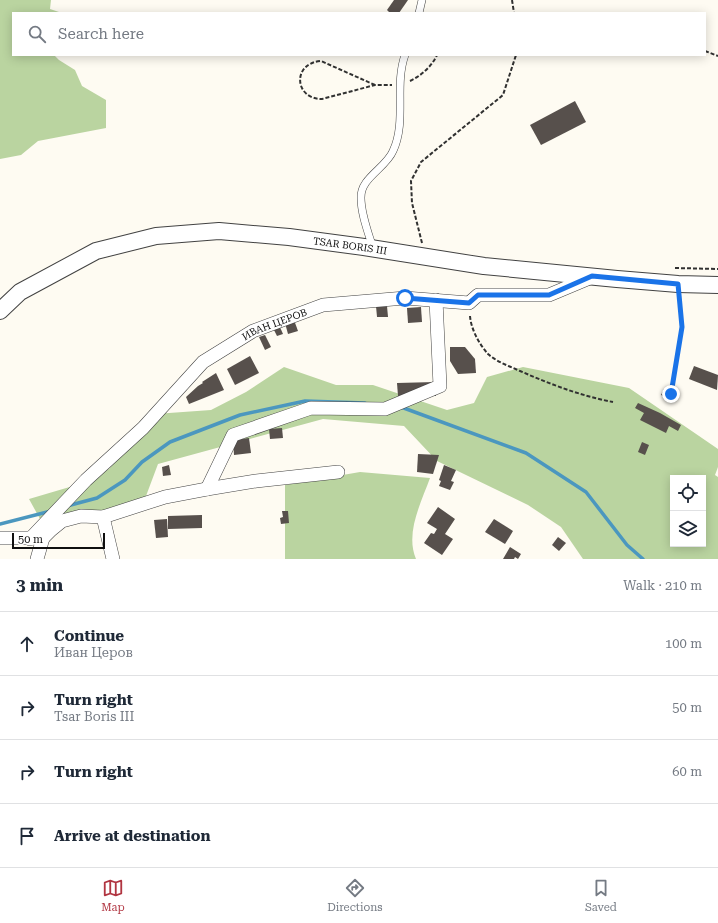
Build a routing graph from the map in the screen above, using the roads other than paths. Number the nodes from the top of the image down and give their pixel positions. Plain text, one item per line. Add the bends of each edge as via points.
1 (422, 0) edge
2 (419, 12) edge
3 (405, 56) edge
4 (373, 248) junction
5 (592, 276) junction
6 (718, 285) edge
7 (436, 300) junction
8 (0, 311) edge
9 (338, 472) dead end
10 (207, 490) junction
11 (103, 517) junction
12 (0, 538) edge
13 (43, 538) junction
14 (30, 539) junction
15 (38, 559) edge
16 (113, 559) edge

1 - 2 lane
3 - 4 lane via 400,75 400,120 393,153 364,186 360,196
4 - 5 street, TSAR BORIS III via 484,266
4 - 8 street, TSAR BORIS III via 219,231 156,236 96,251 20,292
5 - 6 street, TSAR BORIS III
5 - 7 street, ИВАН ЦЕРОВ via 549,295 478,295 469,303
7 - 10 street via 440,386 385,409 311,408 233,435
7 - 14 street, ИВАН ЦЕРОВ via 405,298 323,305 253,331 203,362 143,428 86,480
9 - 10 street via 256,481
10 - 11 street via 165,497
11 - 13 street via 80,516 62,521
11 - 16 street
12 - 14 street
13 - 14 street
13 - 15 street

